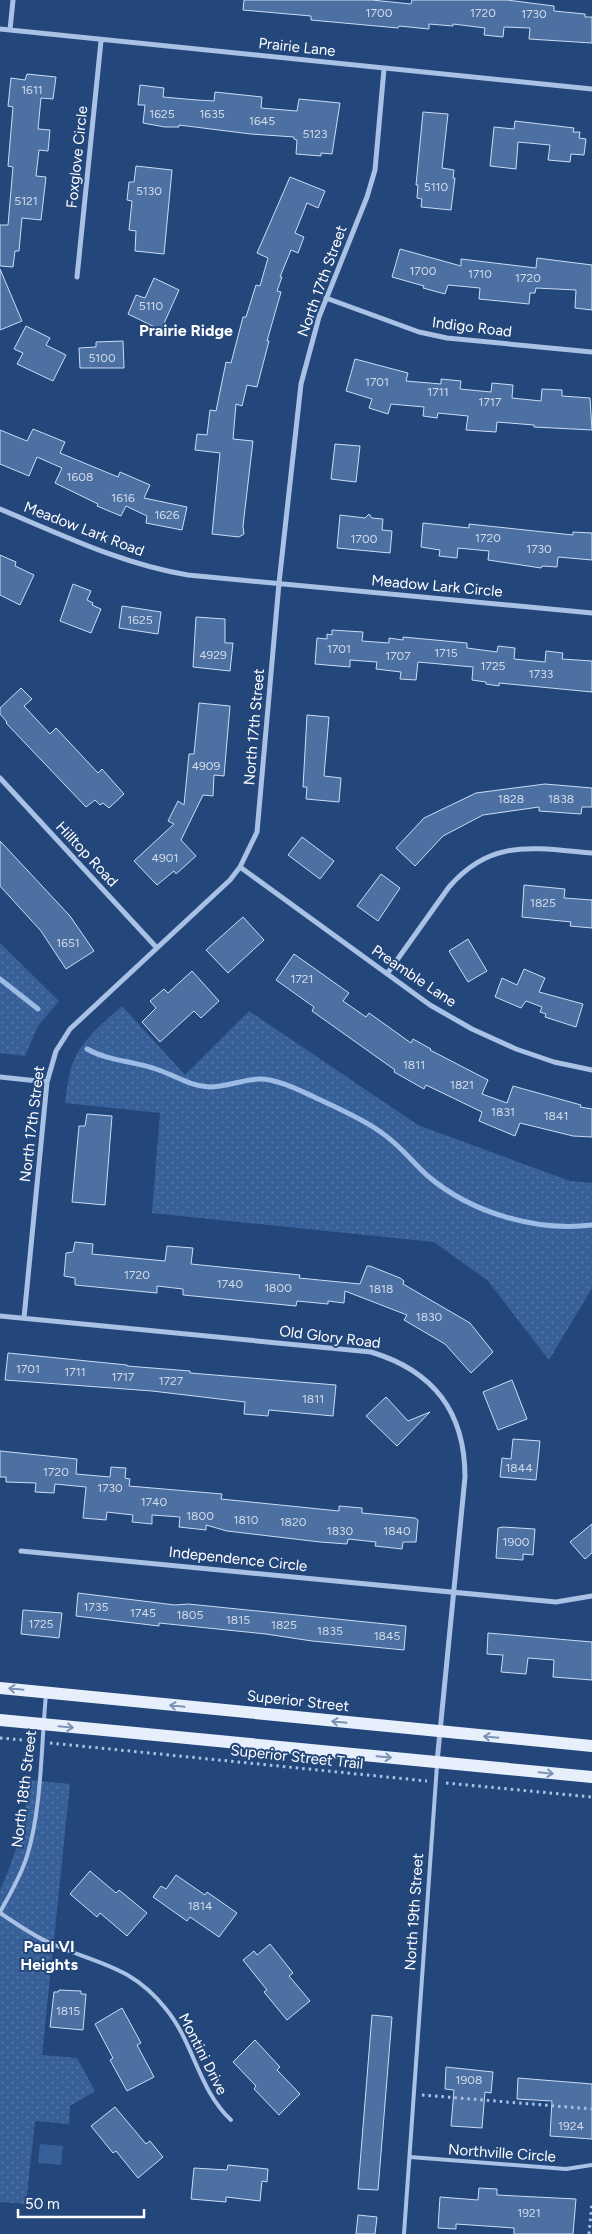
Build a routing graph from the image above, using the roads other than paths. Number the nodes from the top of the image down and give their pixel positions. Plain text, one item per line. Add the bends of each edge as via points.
1 (13, 0) edge
2 (0, 29) edge
3 (10, 30) junction
4 (101, 41) junction
5 (384, 69) junction
6 (592, 89) edge
7 (77, 277) dead end
8 (326, 298) junction
9 (592, 352) edge
10 (0, 510) edge
11 (279, 584) junction
12 (592, 613) edge
13 (0, 778) edge
14 (592, 853) edge
15 (240, 867) junction
16 (157, 948) junction
17 (387, 974) junction
18 (592, 1070) edge
19 (0, 1077) edge
20 (47, 1082) junction
21 (0, 1316) edge
22 (24, 1318) junction
23 (21, 1551) dead end
24 (453, 1593) junction
25 (592, 1596) edge
26 (0, 1688) edge
27 (46, 1692) junction
28 (0, 1720) edge
29 (43, 1724) junction
30 (440, 1732) junction
31 (592, 1746) edge
32 (437, 1762) junction
33 (592, 1777) edge
34 (0, 1912) edge
35 (230, 2120) dead end
36 (410, 2157) junction
37 (592, 2165) edge
38 (404, 2234) edge

1 - 3 street
2 - 3 street, Prairie Lane
3 - 4 street, Prairie Lane
4 - 5 street, Prairie Lane
4 - 7 street, Foxglove Circle
5 - 6 street, Prairie Lane
5 - 8 street, North 17th Street via 375,170
8 - 9 street, Indigo Road via 419,332 447,338
8 - 11 street, North 17th Street via 301,384
10 - 11 street, Meadow Lark Road via 120,559 155,569
11 - 12 street, Meadow Lark Circle
11 - 15 street, North 17th Street via 259,818 252,844
13 - 16 street, Hilltop Road
14 - 17 street via 525,848 496,852 481,859 460,874 449,887
15 - 16 street, North 17th Street
15 - 17 street, Preamble Lane
16 - 20 street, North 17th Street via 70,1029 56,1051
17 - 18 street, Preamble Lane via 430,1005 472,1029 554,1062
19 - 20 street
20 - 22 street, North 17th Street
21 - 22 street, Old Glory Road
22 - 24 street, Old Glory Road via 371,1352 410,1368 441,1396 460,1433 465,1455
23 - 24 street, Independence Circle
24 - 25 street, Independence Circle via 556,1602
24 - 30 street, North 19th Street
27 -> 26 main road, Superior Street
27 - 29 lane, North 18th Street
30 -> 27 main road, Superior Street
28 - 29 main road
29 -> 32 main road
29 - 34 lane, North 18th Street via 34,1820 27,1856
31 -> 30 main road, Superior Street
30 - 32 street, North 19th Street
32 -> 33 main road
32 - 36 lane, North 19th Street
34 - 35 lane, Montini Drive via 36,1937 110,1965 150,1991 180,2030 203,2083
36 - 37 lane, Northville Circle via 566,2169
36 - 38 lane, North 19th Street

